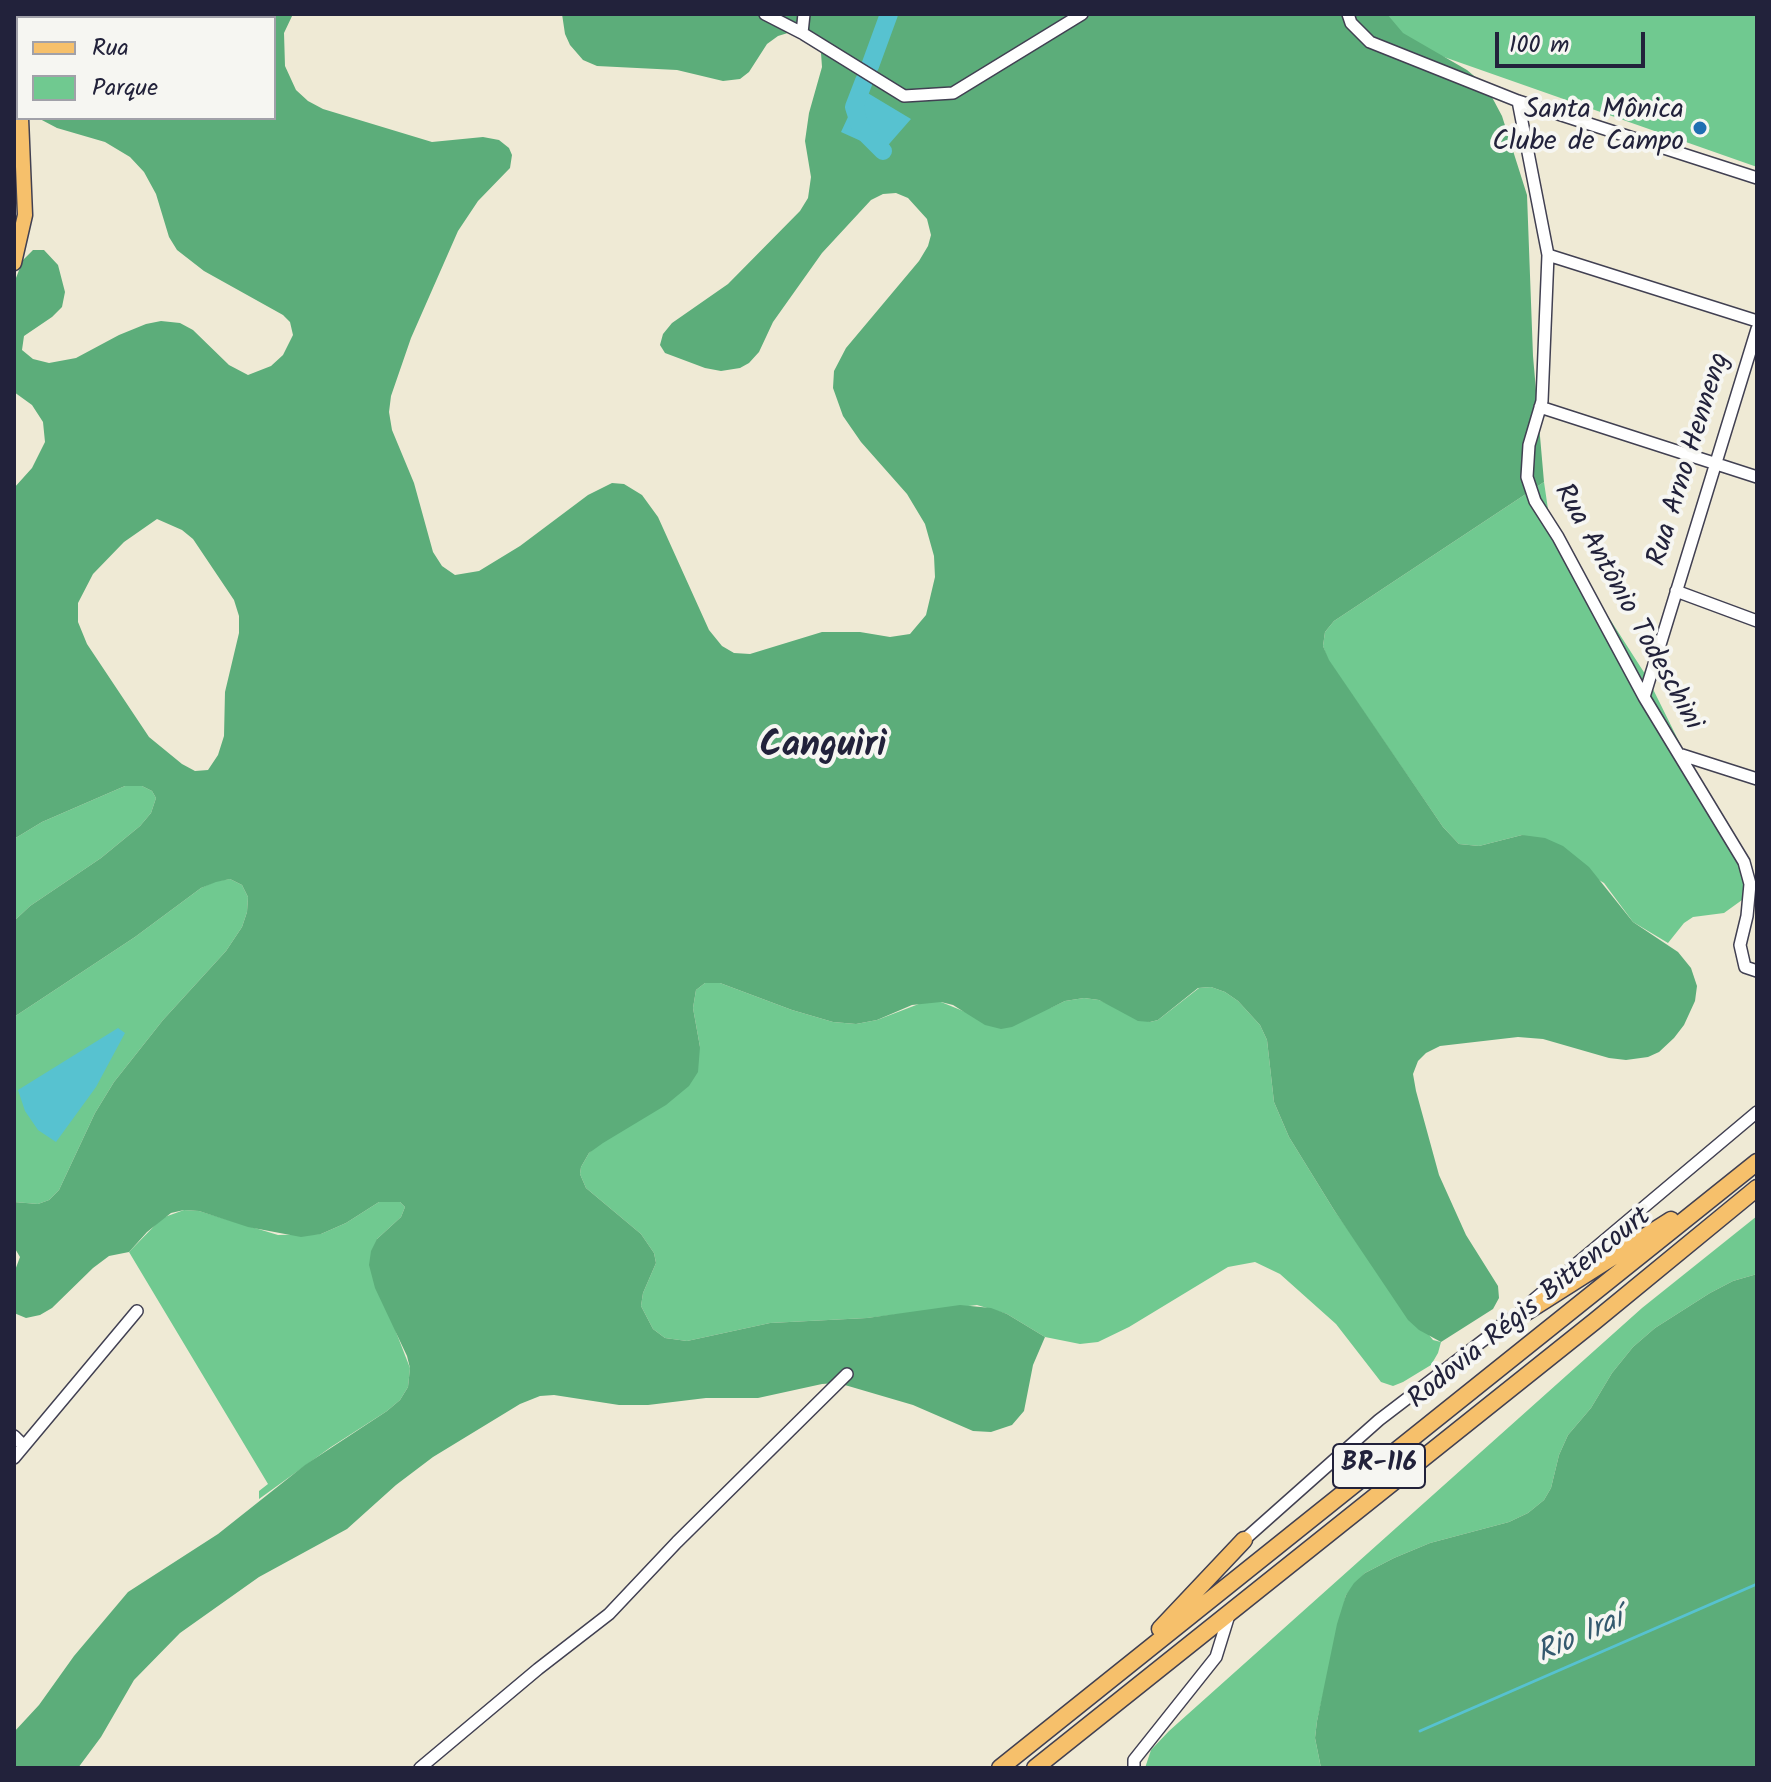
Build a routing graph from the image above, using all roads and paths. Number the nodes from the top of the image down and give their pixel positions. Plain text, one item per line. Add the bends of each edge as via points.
1 (765, 14) edge
2 (804, 14) edge
3 (1082, 14) edge
4 (1348, 14) edge
5 (802, 33) junction
6 (1518, 101) junction
7 (21, 120) edge
8 (1757, 178) edge
9 (1548, 255) junction
10 (14, 263) edge
11 (1757, 321) edge
12 (1757, 329) edge
13 (1540, 407) junction
14 (1715, 465) junction
15 (1757, 477) edge
16 (1676, 591) junction
17 (1757, 621) edge
18 (1644, 697) junction
19 (1682, 755) junction
20 (1757, 779) edge
21 (1757, 971) edge
22 (1757, 1112) edge
23 (1757, 1162) edge
24 (1734, 1181) junction
25 (1757, 1188) edge
26 (137, 1311) dead end
27 (1498, 1330) junction
28 (847, 1374) dead end
29 (14, 1436) edge
30 (24, 1446) junction
31 (14, 1458) edge
32 (1244, 1540) joint
33 (1231, 1610) junction
34 (1130, 1662) junction
35 (1134, 1764) edge
36 (420, 1768) edge
37 (1000, 1768) edge
38 (1035, 1768) edge

1 - 5 street
2 - 5 street
3 - 5 street via 953,93 904,96
4 - 6 street via 1370,42
6 - 8 street
6 - 9 street, Rua Antônio Todeschini
7 - 10 main road via 25,215
9 - 11 street
9 - 13 street, Rua Antônio Todeschini
12 - 14 street, Rua Arno Henneng
13 - 14 street
13 - 18 street, Rua Antônio Todeschini via 1527,477 1535,501
14 - 15 street
14 - 16 street, Rua Arno Henneng
16 - 17 street
16 - 18 street, Rua Arno Henneng
18 - 19 street, Rua Antônio Todeschini
19 - 20 street
19 - 21 street, Rua Antônio Todeschini via 1744,862 1750,884 1740,945 1745,967
22 - 27 street
23 - 24 highway, Rodovia Régis Bittencourt / BR-116
24 - 27 highway
24 - 34 highway, Rodovia Régis Bittencourt / BR-116
25 - 33 highway, Rodovia Régis Bittencourt / BR-116
26 - 30 street
27 - 32 street via 1379,1420
28 - 36 street via 609,1614
29 - 30 street
30 - 31 street
32 - 34 highway
33 - 35 street via 1216,1657
33 - 38 highway, Rodovia Régis Bittencourt / BR-116
34 - 37 highway, Rodovia Régis Bittencourt / BR-116

